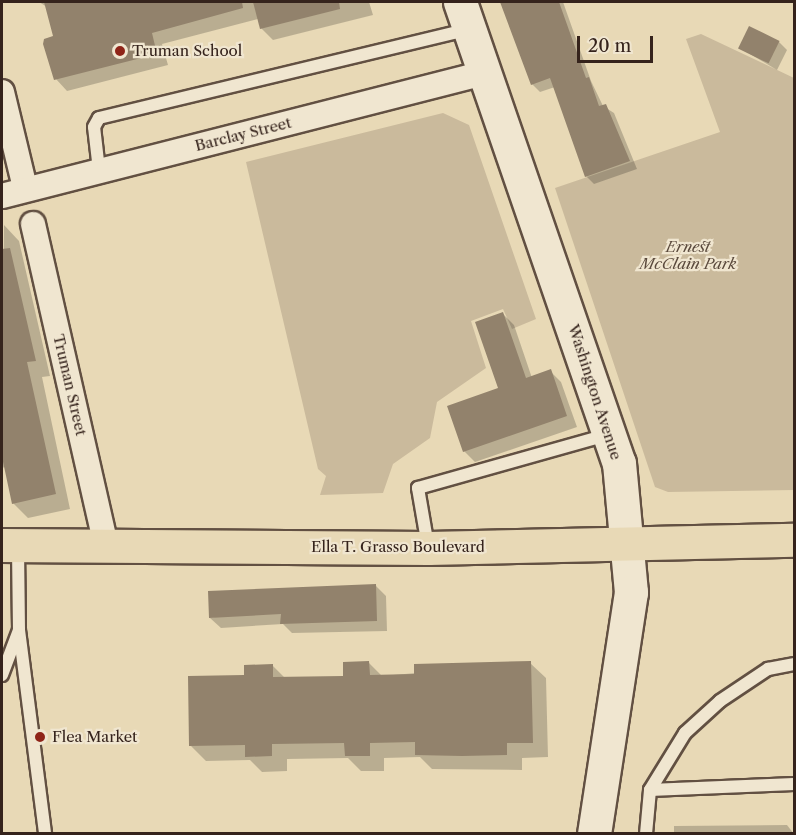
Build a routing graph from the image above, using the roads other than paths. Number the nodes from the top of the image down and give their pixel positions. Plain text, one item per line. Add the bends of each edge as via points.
1 (465, 15) edge
2 (485, 73) junction
3 (2, 92) edge
4 (99, 170) junction
5 (24, 188) junction
6 (2, 196) edge
7 (33, 224) dead end
8 (611, 434) junction
9 (795, 540) edge
10 (10, 544) edge
11 (106, 546) junction
12 (627, 546) junction
13 (428, 548) junction
14 (19, 630) junction
15 (795, 664) edge
16 (2, 675) edge
17 (795, 784) edge
18 (650, 790) junction
19 (45, 834) edge
20 (594, 834) edge
21 (646, 834) edge

1 - 2 main road, Washington Avenue
1 - 4 lane via 99,118 94,127
2 - 4 street, Barclay Street
2 - 8 main road, Washington Avenue
3 - 5 street
4 - 5 street, Barclay Street
5 - 6 street, Barclay Street
7 - 11 street, Truman Street
8 - 12 main road, Washington Avenue via 619,463
8 - 13 lane via 418,488
9 - 12 main road, Ella T. Grasso Boulevard
10 - 11 main road, Ella T. Grasso Boulevard
10 - 14 lane
11 - 13 main road, Ella T. Grasso Boulevard
12 - 13 main road, Ella T. Grasso Boulevard
12 - 20 main road, Washington Avenue via 631,592
14 - 16 lane
14 - 19 lane
15 - 18 lane via 768,669 720,701 685,733
17 - 18 lane
18 - 21 lane

